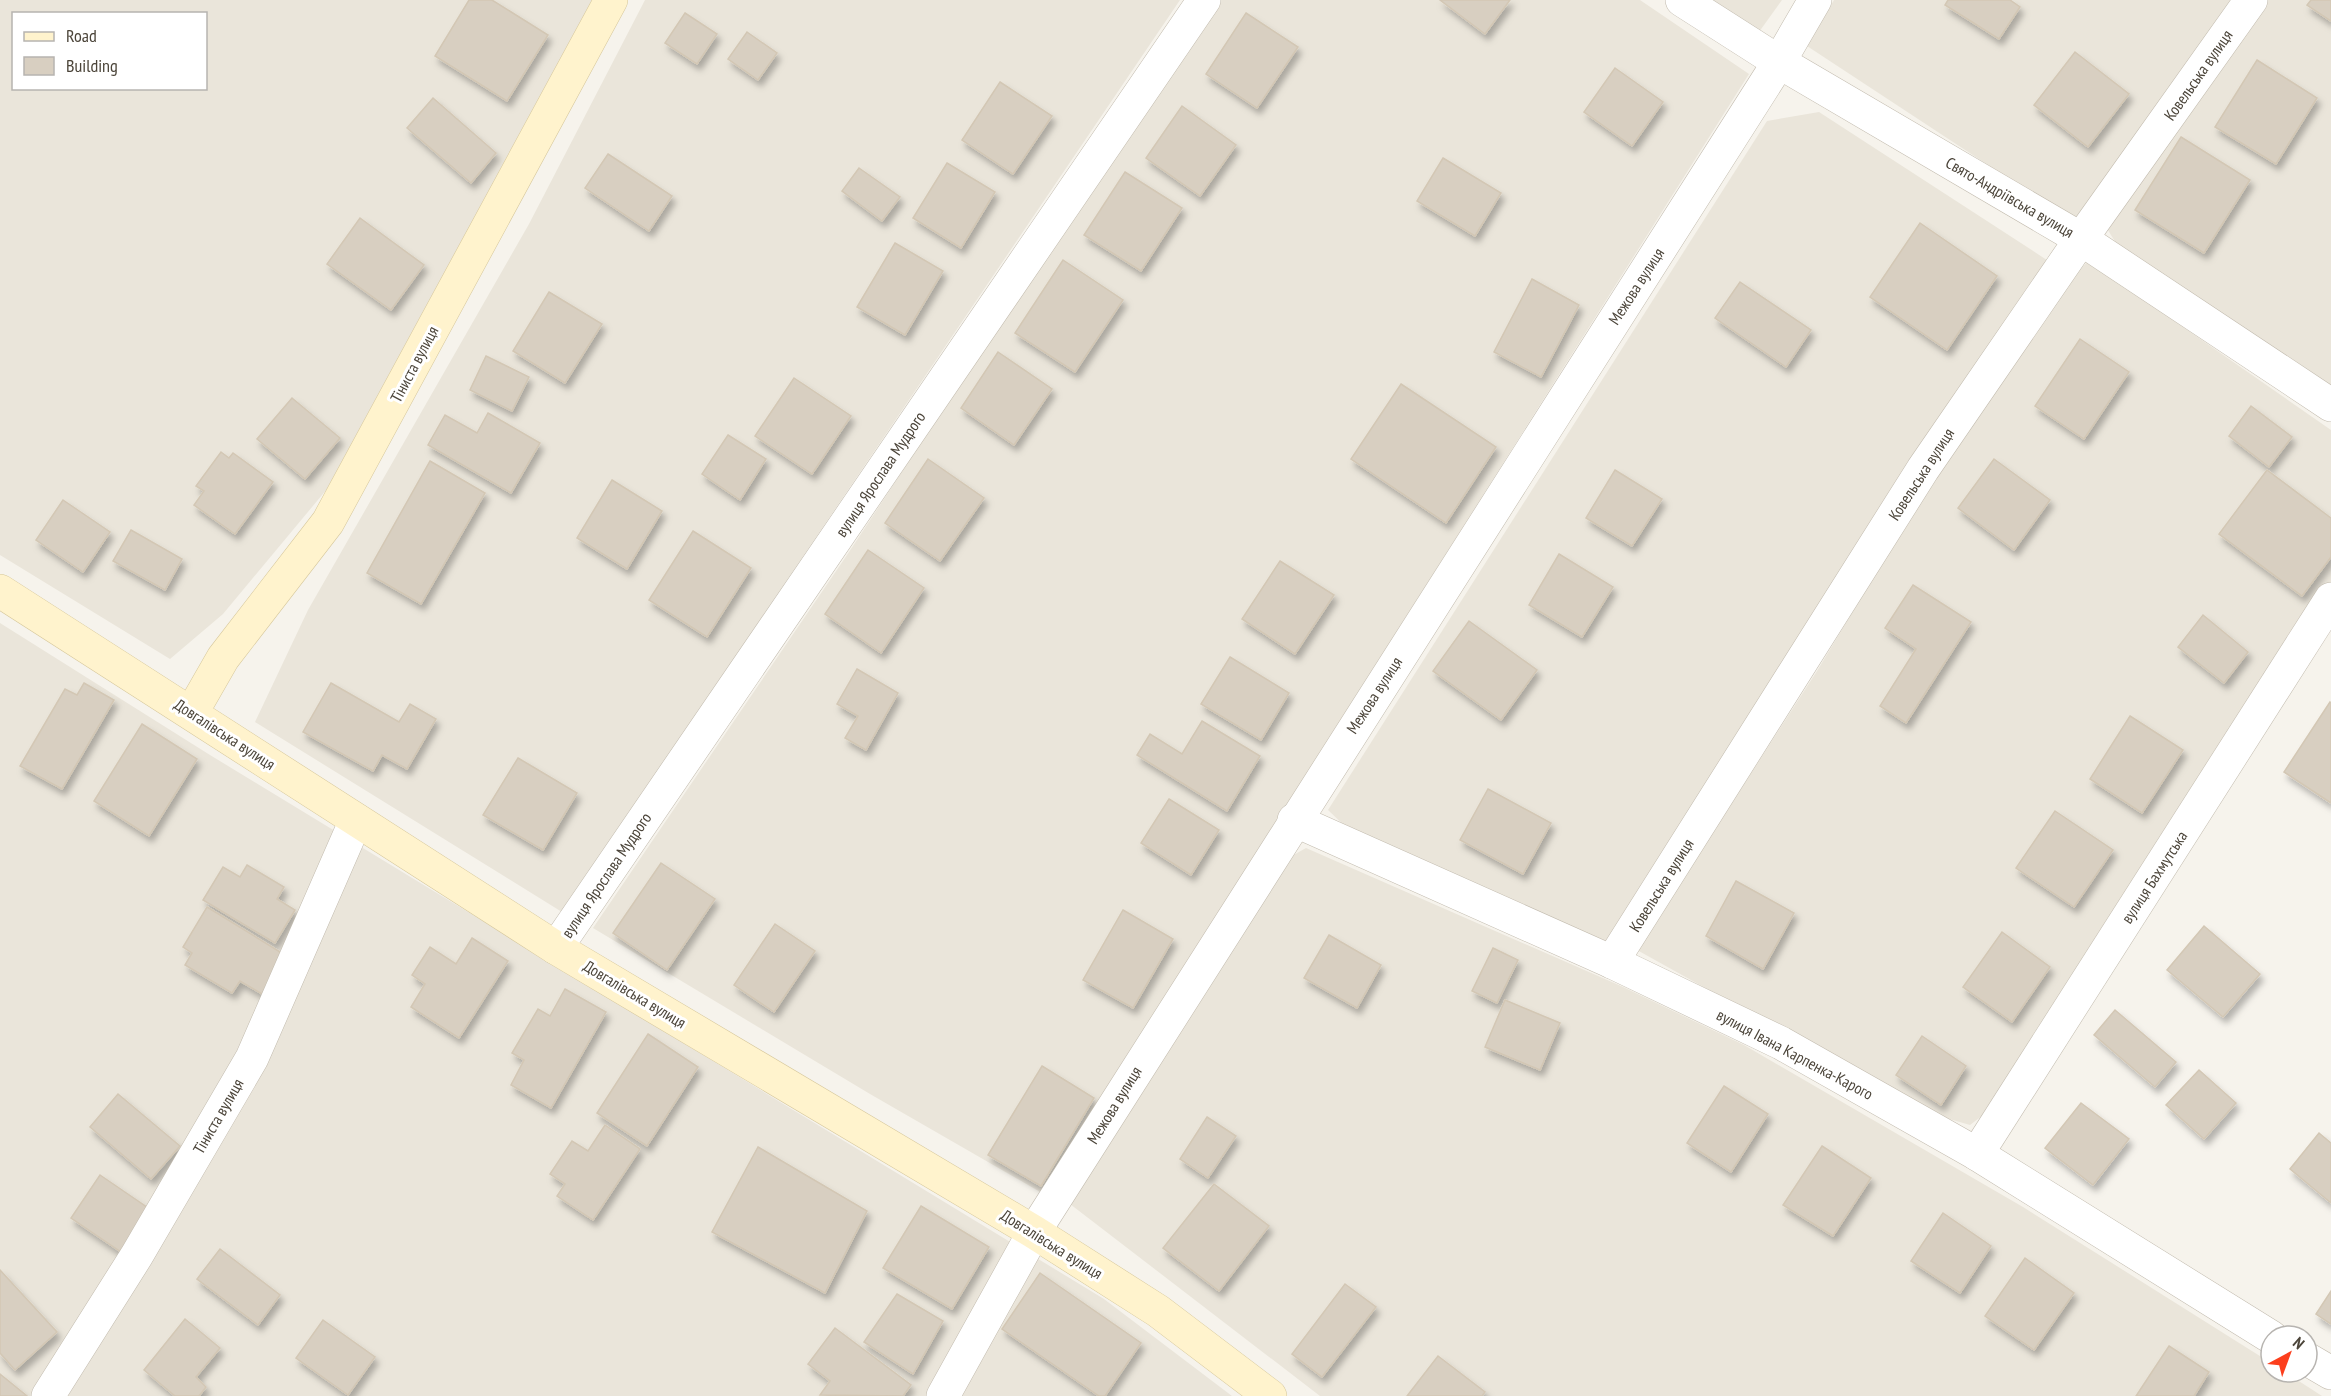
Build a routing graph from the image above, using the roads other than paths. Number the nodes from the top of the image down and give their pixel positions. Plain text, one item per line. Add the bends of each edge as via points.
1 (611, 0) edge
2 (1204, 0) edge
3 (1682, 0) edge
4 (1815, 0) edge
5 (2251, 0) edge
6 (1779, 62) junction
7 (2081, 239) junction
8 (2331, 405) edge
9 (0, 591) edge
10 (2331, 599) edge
11 (192, 712) junction
12 (356, 820) junction
13 (1294, 820) junction
14 (556, 948) junction
15 (1612, 962) junction
16 (1977, 1154) junction
17 (1034, 1232) junction
18 (2259, 1330) edge
19 (48, 1396) edge
20 (943, 1396) edge
21 (1270, 1396) edge

1 - 11 street, Тіниста вулиця via 328,522 223,658
2 - 14 street, вулиця Ярослава Мудрого
3 - 6 street, Свято-Андріївська вулиця
4 - 6 street, Межова вулиця
5 - 7 street, Ковельська вулиця
6 - 7 street, Свято-Андріївська вулиця
6 - 13 street, Межова вулиця
7 - 8 street, Свято-Андріївська вулиця
7 - 15 street, Ковельська вулиця via 1923,469
9 - 11 street, Довгалівська вулиця
10 - 16 street, вулиця Бахмутська
11 - 12 street, Довгалівська вулиця
12 - 14 street, Довгалівська вулиця
12 - 19 street, Тіниста вулиця via 252,1058 137,1255
13 - 15 street, вулиця Івана Карпенка-Карого
13 - 17 street, Межова вулиця
14 - 17 street, Довгалівська вулиця
15 - 16 street, вулиця Івана Карпенка-Карого via 1781,1042
16 - 18 street, вулиця Івана Карпенка-Карого
17 - 20 street, Межова вулиця
17 - 21 street, Довгалівська вулиця via 1158,1311

